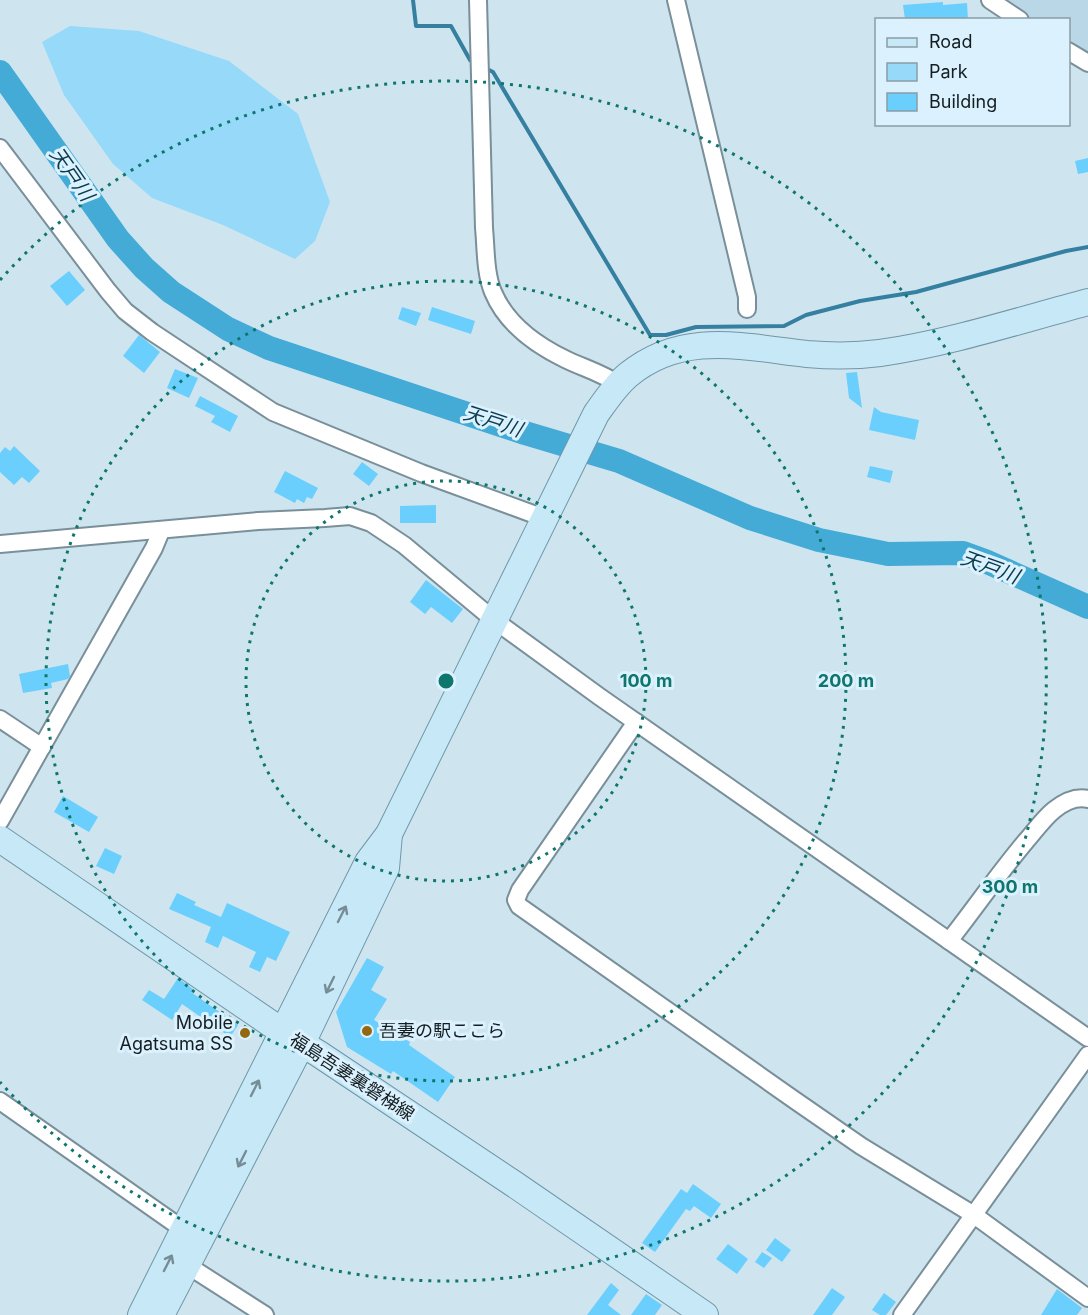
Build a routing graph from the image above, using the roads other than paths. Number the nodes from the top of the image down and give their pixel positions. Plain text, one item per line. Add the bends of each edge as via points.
1 (478, 0) edge
2 (676, 0) edge
3 (990, 0) edge
4 (1017, 18) edge
5 (1070, 52) edge
6 (1088, 63) edge
7 (0, 148) edge
8 (1088, 302) edge
9 (747, 309) dead end
10 (619, 385) junction
11 (548, 511) junction
12 (161, 531) junction
13 (0, 544) edge
14 (494, 620) junction
15 (0, 719) edge
16 (636, 722) junction
17 (42, 747) junction
18 (1088, 800) edge
19 (0, 820) edge
20 (0, 839) edge
21 (949, 941) junction
22 (292, 1038) junction
23 (1088, 1038) edge
24 (1088, 1055) edge
25 (0, 1101) edge
26 (974, 1215) junction
27 (184, 1230) junction
28 (187, 1265) junction
29 (1088, 1298) edge
30 (141, 1315) edge
31 (161, 1315) edge
32 (265, 1315) edge
33 (705, 1315) edge
34 (902, 1315) edge

1 - 10 street via 484,228 493,292 513,322 538,344
2 - 9 street
3 - 4 street
5 - 6 street
7 - 11 street via 108,291 125,311 152,332 273,412 422,473
8 - 10 main road via 928,344 877,353 811,354 719,344 685,347 654,358
10 - 11 main road via 597,414
11 - 14 main road
12 - 13 street
12 - 14 street via 258,521 361,518 404,545
12 - 17 street
14 - 16 street
14 - 22 main road via 389,834 386,868
15 - 17 street
16 - 21 street
16 - 26 street via 520,890 517,903 861,1146
17 - 19 street
18 - 21 street via 1072,799 1046,818
20 - 22 main road, 福島吾妻裏磐梯線
21 - 23 street
27 -> 22 main road
22 -> 28 main road
22 - 33 main road, 福島吾妻裏磐梯線
24 - 26 street
25 - 27 street
26 - 29 street
26 - 34 street
30 -> 27 main road
28 - 31 main road
28 - 32 street

